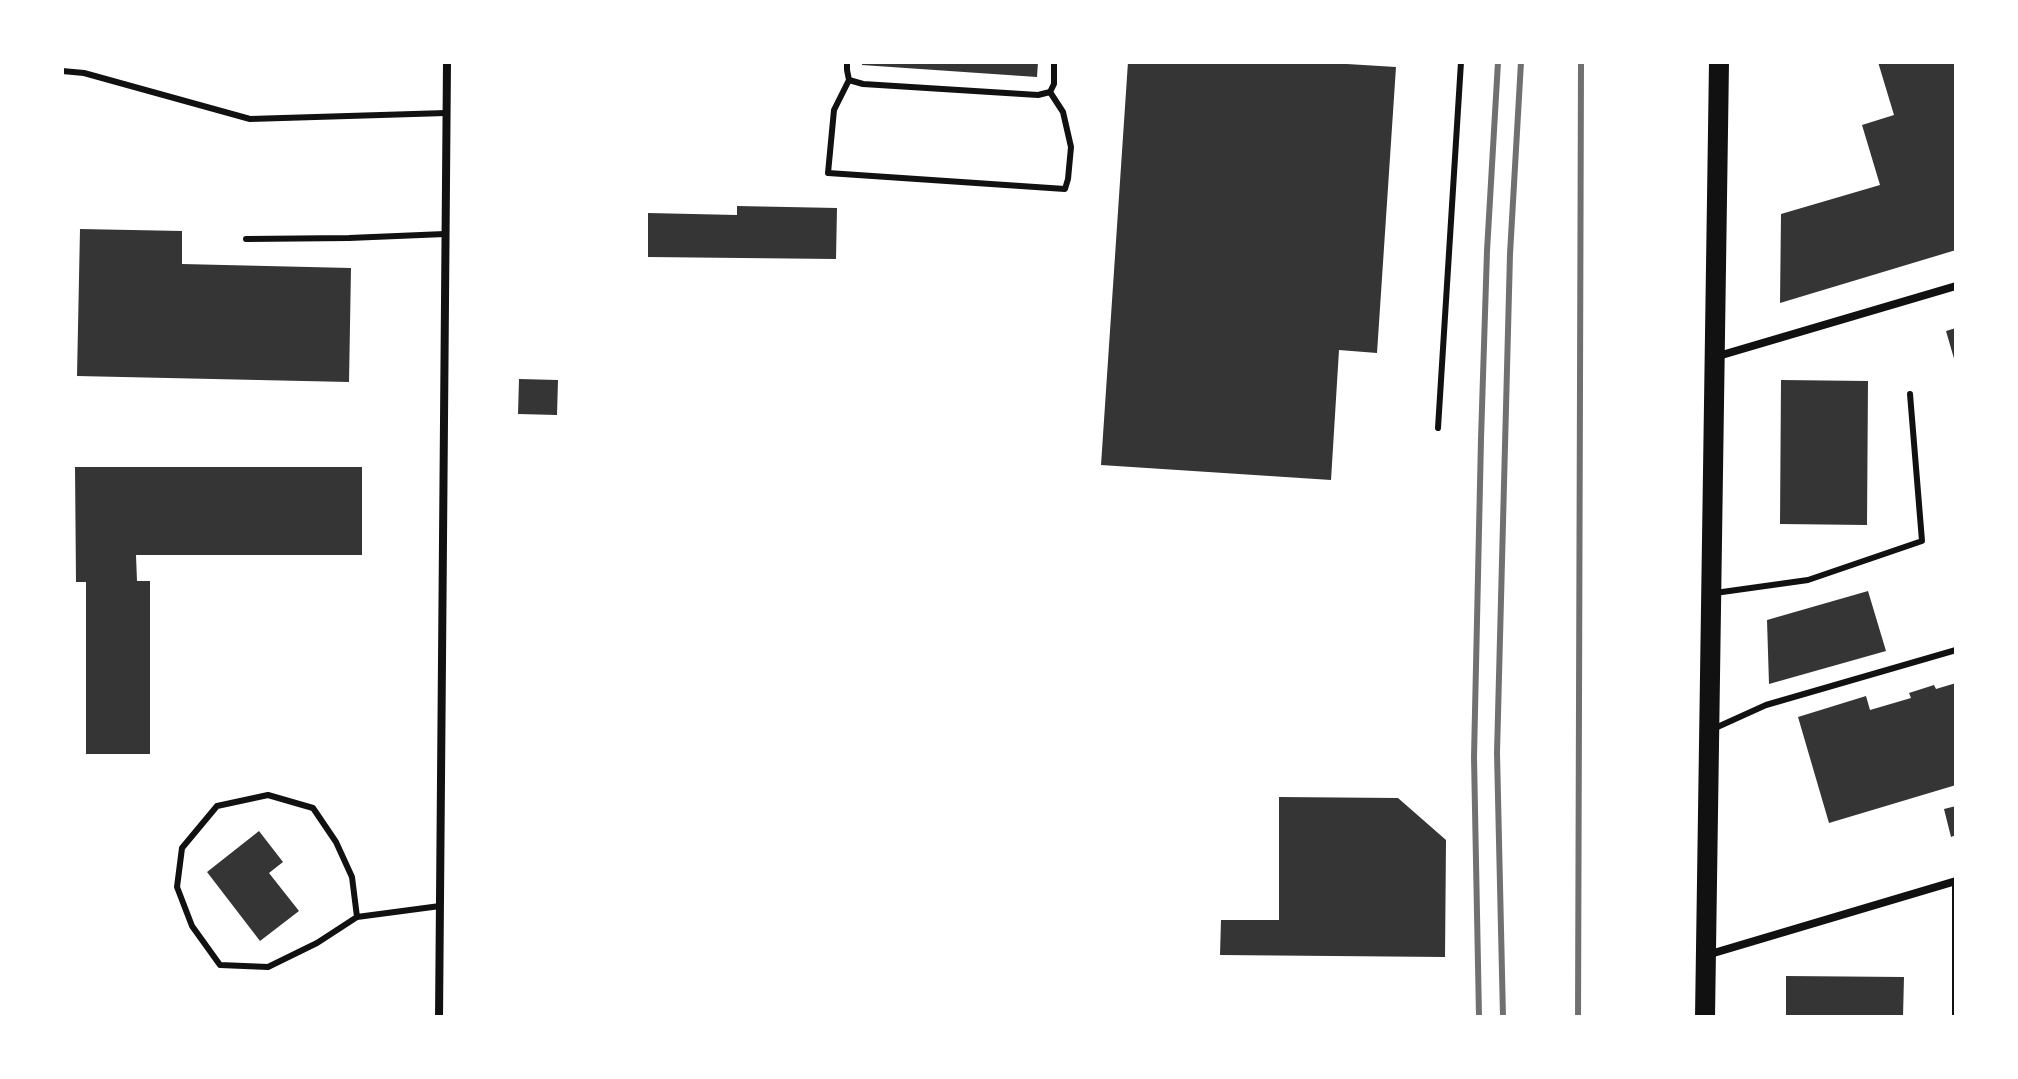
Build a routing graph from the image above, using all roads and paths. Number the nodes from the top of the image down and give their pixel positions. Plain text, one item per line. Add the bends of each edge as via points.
1 (447, 62) edge
2 (847, 62) edge
3 (1054, 62) edge
4 (1461, 62) edge
5 (1719, 62) edge
6 (62, 71) edge
7 (849, 80) junction
8 (1050, 92) junction
9 (446, 113) junction
10 (445, 234) junction
11 (246, 239) dead end
12 (1956, 286) edge
13 (1715, 358) junction
14 (1910, 394) dead end
15 (1438, 428) dead end
16 (1711, 594) junction
17 (1956, 650) edge
18 (1709, 731) junction
19 (1956, 881) edge
20 (440, 906) junction
21 (357, 917) junction
22 (1706, 955) junction
23 (439, 1017) edge
24 (1705, 1017) edge
25 (1955, 1017) edge

1 - 9 street
2 - 7 lane
3 - 8 lane
4 - 15 lane
5 - 13 main road
6 - 9 lane via 250,119
7 - 8 lane
7 - 8 lane via 834,110 828,173 1065,189 1071,147 1063,112
9 - 10 street
10 - 11 lane
10 - 20 street
12 - 13 street
13 - 16 main road
14 - 16 lane via 1922,541 1808,580
16 - 18 main road
17 - 18 lane via 1766,705
18 - 22 main road
19 - 22 street
19 - 25 lane
20 - 21 lane
20 - 23 street
21 - 21 lane via 268,967 220,965 192,926 177,887 182,848 217,806 268,795 313,808 352,877
22 - 24 main road

